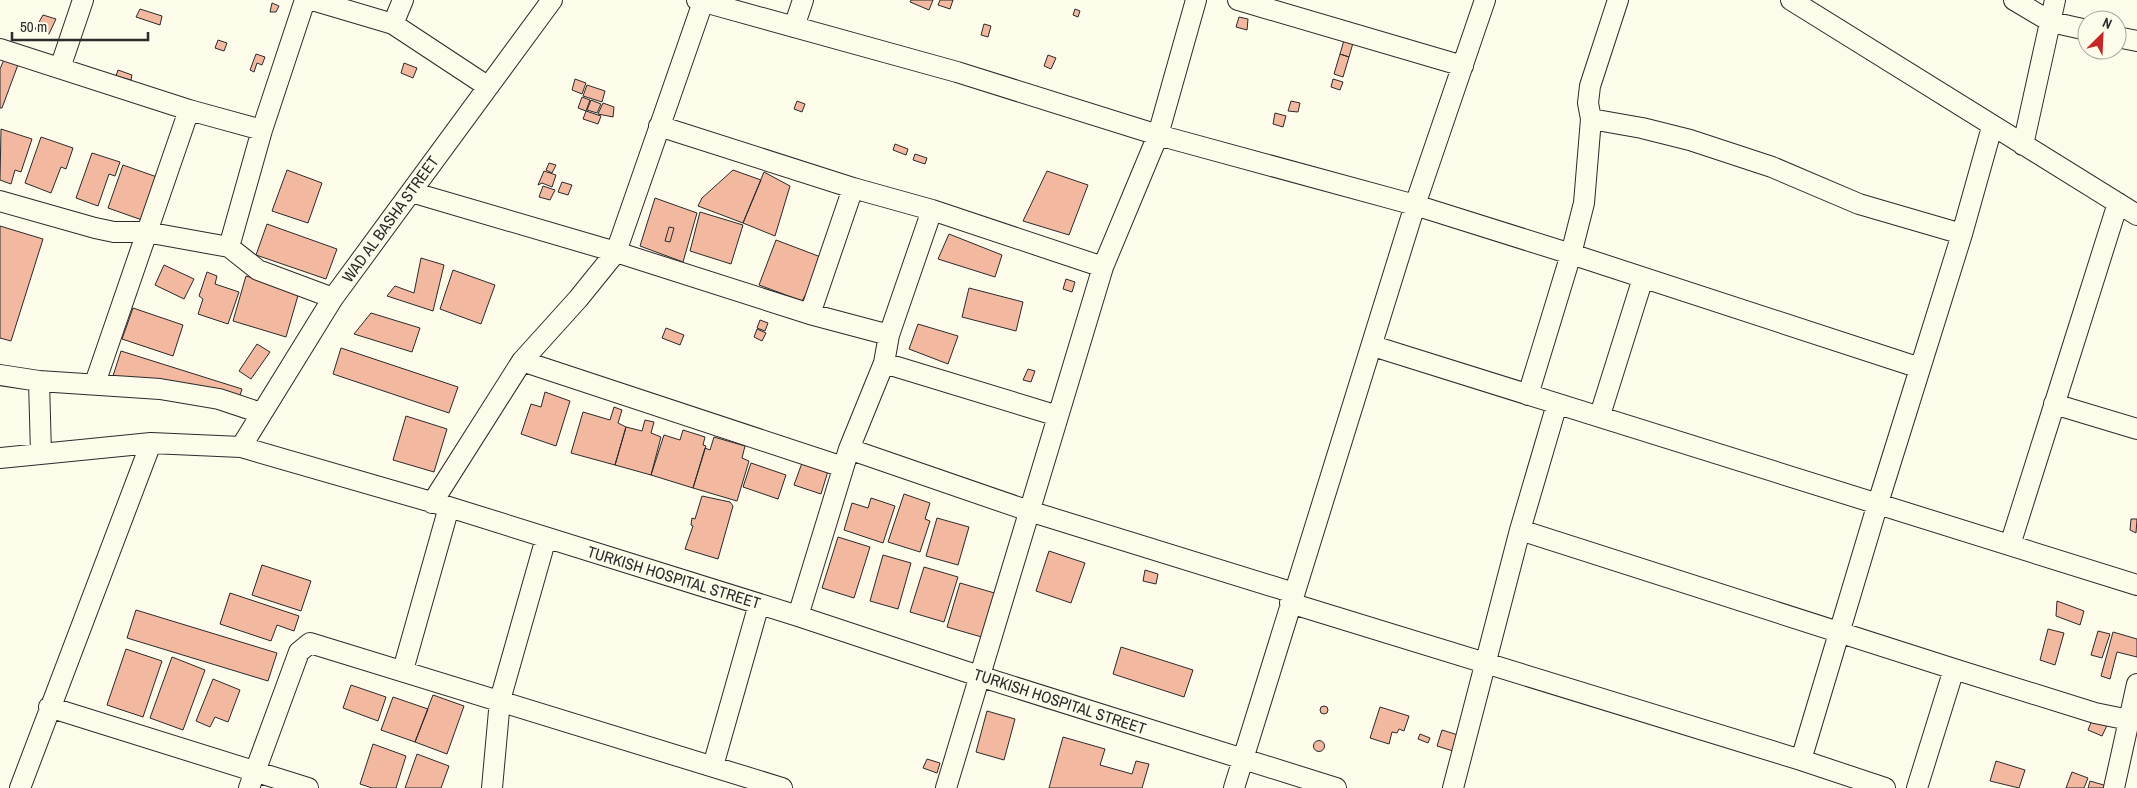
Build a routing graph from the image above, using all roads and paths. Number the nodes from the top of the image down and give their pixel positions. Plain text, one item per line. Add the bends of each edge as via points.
1 (83, 0) edge
2 (305, 0) edge
3 (312, 0) edge
4 (403, 0) edge
5 (552, 0) edge
6 (803, 0) edge
7 (1196, 0) edge
8 (1238, 0) edge
9 (1485, 0) edge
10 (1618, 0) edge
11 (1791, 0) edge
12 (2014, 0) edge
13 (2055, 0) edge
14 (700, 1) edge
15 (2050, 22) junction
16 (393, 24) junction
17 (794, 27) junction
18 (2077, 28) edge
19 (0, 49) edge
20 (1463, 66) junction
21 (60, 68) junction
22 (487, 86) junction
23 (189, 110) junction
24 (1591, 119) junction
25 (659, 126) junction
26 (1992, 127) junction
27 (262, 130) junction
28 (1158, 135) junction
29 (2023, 145) junction
30 (853, 188) junction
31 (410, 192) junction
32 (0, 201) edge
33 (2118, 203) junction
34 (1415, 205) junction
35 (932, 210) junction
36 (2137, 215) edge
37 (146, 232) junction
38 (1962, 234) junction
39 (229, 247) junction
40 (616, 252) junction
41 (1571, 254) junction
42 (1103, 268) junction
43 (1643, 278) junction
44 (333, 298) junction
45 (810, 314) junction
46 (889, 335) junction
47 (1372, 346) junction
48 (522, 361) junction
49 (884, 363) junction
50 (1920, 368) junction
51 (0, 375) edge
52 (39, 380) junction
53 (95, 383) junction
54 (1528, 394) junction
55 (1557, 404) junction
56 (2054, 404) junction
57 (261, 413) junction
58 (1600, 415) junction
59 (1058, 416) junction
60 (2137, 429) edge
61 (151, 443) junction
62 (241, 447) junction
63 (41, 454) junction
64 (0, 458) edge
65 (846, 458) junction
66 (1878, 503) junction
67 (440, 505) junction
68 (1029, 511) junction
69 (1520, 530) junction
70 (546, 538) junction
71 (2010, 545) junction
72 (2137, 584) edge
73 (1292, 598) junction
74 (759, 604) junction
75 (798, 616) junction
76 (1841, 631) junction
77 (1484, 663) junction
78 (1954, 669) junction
79 (403, 670) junction
80 (979, 676) junction
81 (2137, 684) edge
82 (500, 700) junction
83 (49, 707) junction
84 (2128, 720) junction
85 (1242, 759) junction
86 (1802, 760) junction
87 (713, 766) junction
88 (251, 779) edge
89 (20, 788) edge
90 (308, 788) edge
91 (492, 788) edge
92 (782, 788) edge
93 (946, 788) edge
94 (1234, 788) edge
95 (1336, 788) edge
96 (1453, 788) edge
97 (1885, 788) edge
98 (1917, 788) edge
99 (2114, 788) edge

1 - 21 street
2 - 27 street
3 - 16 street
4 - 16 street
5 - 22 street, WAD AL BASHA STREET
6 - 17 street
7 - 28 street
8 - 20 street
9 - 20 street
10 - 24 street via 1590,86 1588,103
11 - 26 street
12 - 15 street
13 - 15 street
14 - 17 street
14 - 25 street
15 - 18 street
15 - 29 street
16 - 22 street
17 - 28 street via 957,72
19 - 21 street
20 - 34 street
21 - 23 street
22 - 31 street, WAD AL BASHA STREET
23 - 27 street
23 - 37 street
24 - 38 street via 1690,140 1772,167 1859,204
24 - 41 street via 1584,203
25 - 30 street
25 - 40 street
26 - 29 street
26 - 38 street
27 - 39 street
28 - 34 street
28 - 42 street
29 - 33 street
30 - 35 street
30 - 45 street
31 - 40 street
31 - 44 street, WAD AL BASHA STREET
32 - 37 street via 95,228 114,232
33 - 36 street
33 - 56 street
34 - 41 street
34 - 47 street
35 - 42 street
35 - 46 street
37 - 39 street
37 - 53 street
38 - 50 street
39 - 44 street via 258,270
40 - 45 street
40 - 48 street
41 - 43 street
41 - 54 street
42 - 59 street
43 - 50 street
43 - 58 street
44 - 57 street, WAD AL BASHA STREET
45 - 46 street
46 - 49 street
47 - 54 street
47 - 73 street
48 - 65 street
48 - 67 street
49 - 59 street
49 - 65 street
50 - 66 street
51 - 52 street
52 - 53 street
52 - 63 street
53 - 57 street via 218,399
54 - 55 street
55 - 58 street
55 - 69 street
56 - 60 street
56 - 71 street
57 - 62 street, WAD AL BASHA STREET
58 - 66 street
59 - 68 street
61 - 62 street, TURKISH HOSPITAL STREET
61 - 63 street, TURKISH HOSPITAL STREET
61 - 83 street
62 - 67 street, TURKISH HOSPITAL STREET
63 - 64 street, TURKISH HOSPITAL STREET
65 - 68 street
65 - 75 street
66 - 71 street
66 - 76 street
67 - 70 street, TURKISH HOSPITAL STREET
67 - 79 street
68 - 73 street
68 - 80 street
69 - 76 street
69 - 77 street
70 - 74 street, TURKISH HOSPITAL STREET
70 - 82 street
71 - 72 street
73 - 77 street
73 - 85 street
74 - 75 street, TURKISH HOSPITAL STREET
74 - 87 street
75 - 80 street, TURKISH HOSPITAL STREET
76 - 78 street
76 - 86 street
77 - 86 street
77 - 96 street
78 - 84 street via 2095,713
78 - 98 street
79 - 82 street
79 - 88 street via 310,643 304,646
80 - 85 street, TURKISH HOSPITAL STREET
80 - 93 street
81 - 84 street
82 - 87 street
82 - 91 street
83 - 88 street
83 - 89 street
84 - 99 street
85 - 94 street
85 - 95 street, TURKISH HOSPITAL STREET
86 - 97 street
87 - 92 street
88 - 90 street

